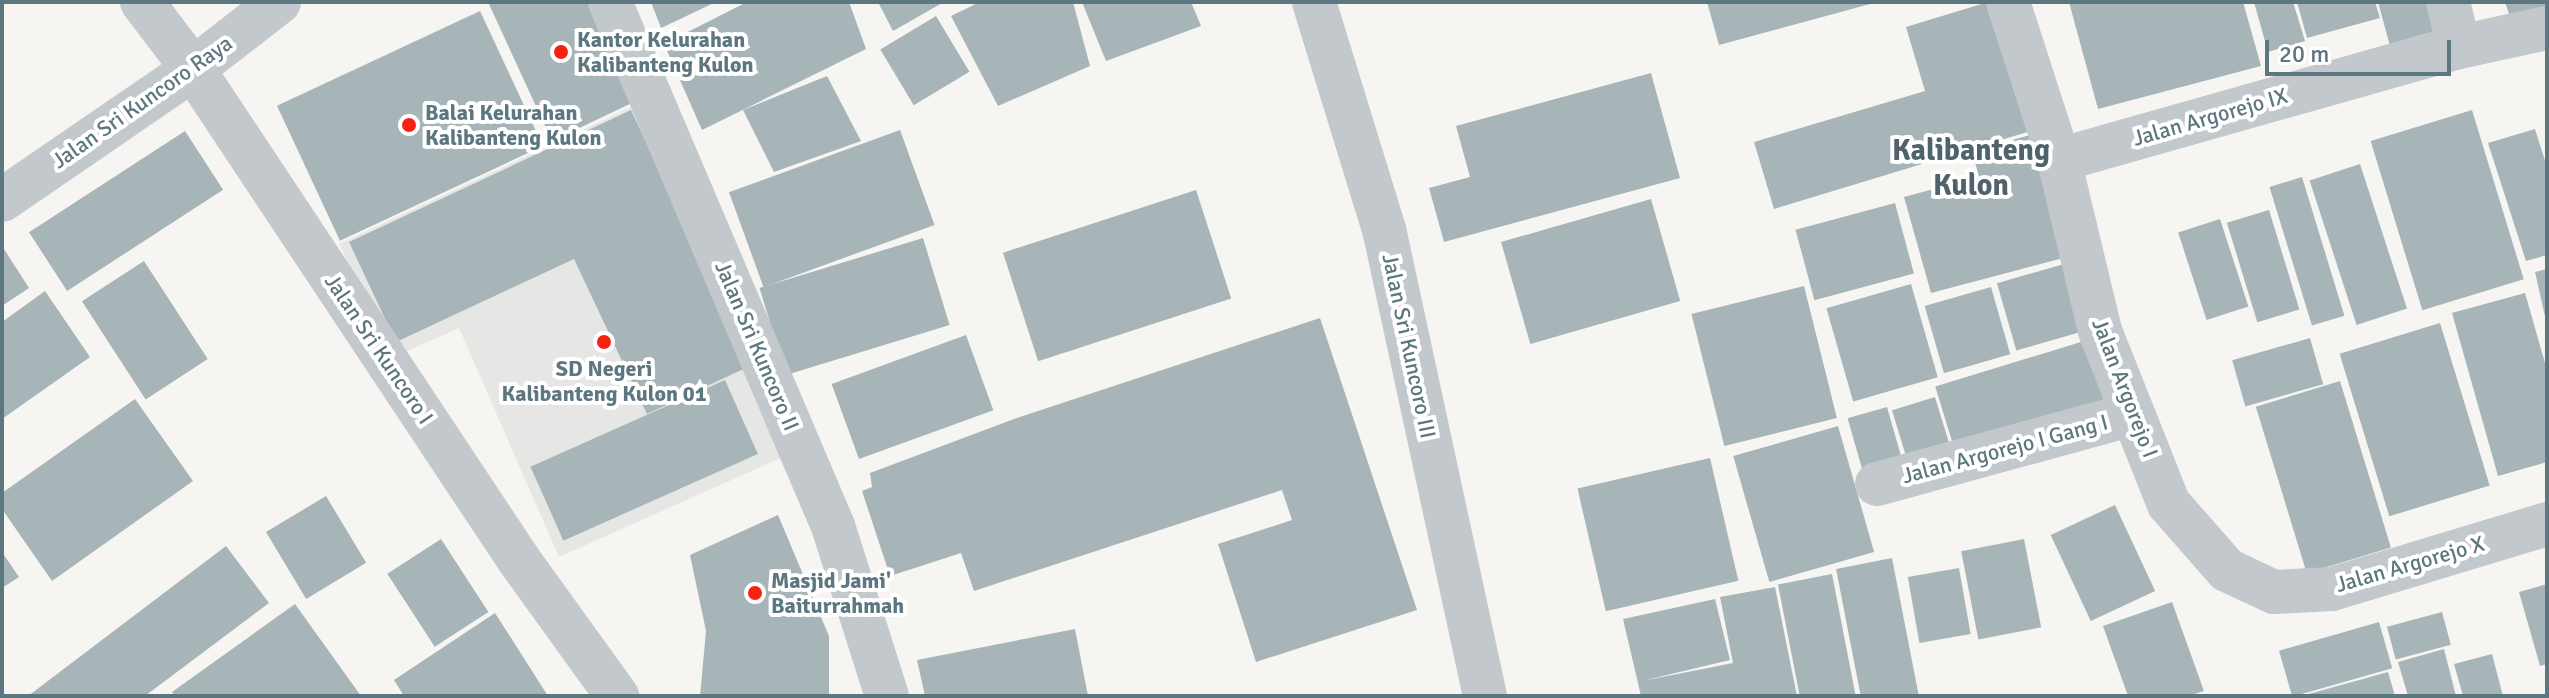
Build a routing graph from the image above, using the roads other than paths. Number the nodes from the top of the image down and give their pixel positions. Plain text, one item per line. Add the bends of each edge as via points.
1 (142, 2) edge
2 (279, 2) edge
3 (610, 2) edge
4 (1314, 2) edge
5 (2008, 2) edge
6 (2448, 2) edge
7 (2547, 28) edge
8 (2459, 47) junction
9 (193, 69) junction
10 (2059, 160) junction
11 (2, 200) edge
12 (2133, 414) junction
13 (1877, 484) dead end
14 (2547, 524) edge
15 (2227, 570) joint
16 (617, 696) edge
17 (887, 696) edge
18 (1485, 696) edge

1 - 9 street, Jalan Sri Kuncoro I
2 - 9 street, Jalan Sri Kuncoro Raya
3 - 17 street, Jalan Sri Kuncoro II via 833,526
4 - 18 street, Jalan Sri Kuncoro III via 1384,229
5 - 10 street, Jalan Argorejo I
6 - 8 street
7 - 8 street, Jalan Argorejo IX
8 - 10 street, Jalan Argorejo IX
9 - 11 street, Jalan Sri Kuncoro Raya
9 - 16 street, Jalan Sri Kuncoro I via 519,560
10 - 12 street, Jalan Argorejo I via 2100,331
12 - 13 street, Jalan Argorejo I Gang I
12 - 15 street, Jalan Argorejo I via 2169,504
14 - 15 street, Jalan Argorejo X via 2332,589 2274,592

